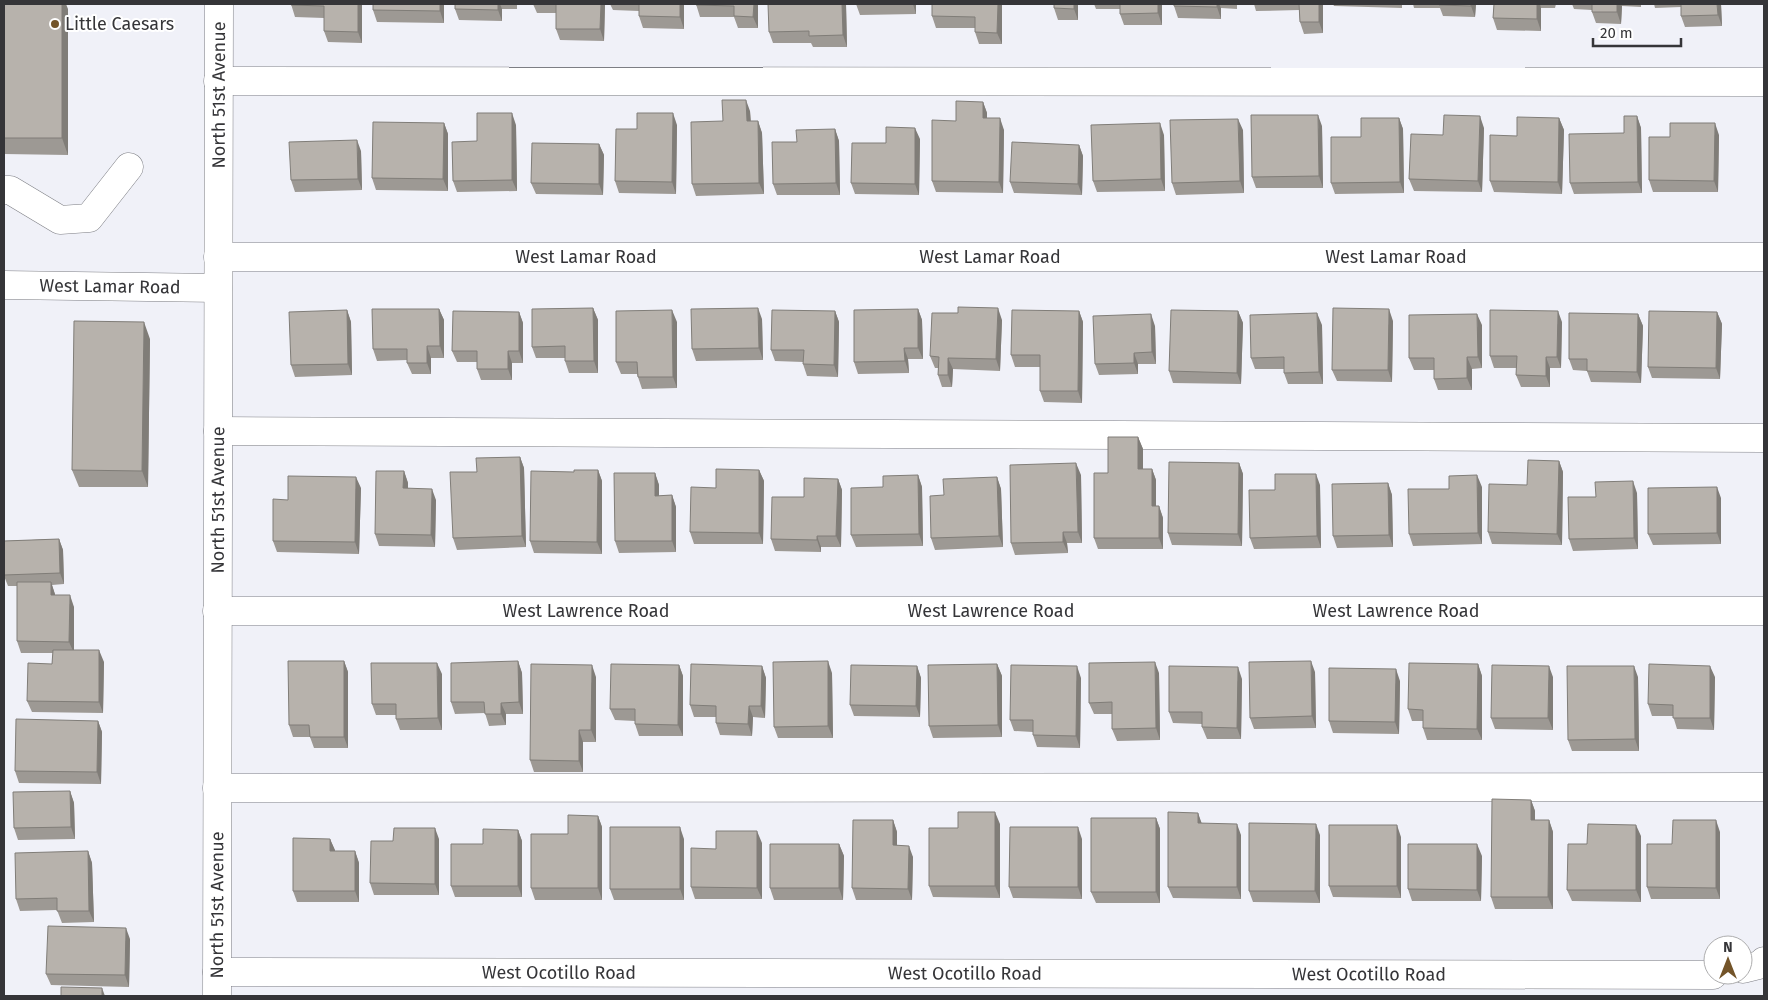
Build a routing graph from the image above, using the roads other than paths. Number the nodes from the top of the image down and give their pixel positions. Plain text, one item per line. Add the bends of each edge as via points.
1 (219, 4) edge
2 (218, 81) junction
3 (1764, 82) edge
4 (129, 167) dead end
5 (4, 190) edge
6 (218, 257) junction
7 (1764, 257) edge
8 (4, 284) edge
9 (218, 288) junction
10 (218, 431) junction
11 (1764, 438) edge
12 (218, 611) junction
13 (1764, 611) edge
14 (1764, 786) edge
15 (217, 788) junction
16 (1703, 975) edge
17 (217, 984) edge

1 - 2 street, North 51st Avenue
2 - 3 street
2 - 6 street, North 51st Avenue
4 - 5 street via 89,218 60,220 10,190
6 - 7 street, West Lamar Road
6 - 9 street, North 51st Avenue
8 - 9 street, West Lamar Road
9 - 10 street, North 51st Avenue
10 - 11 street
10 - 12 street, North 51st Avenue
12 - 13 street, West Lawrence Road
12 - 15 street, North 51st Avenue
14 - 15 street
15 - 17 street, North 51st Avenue
16 - 17 street, West Ocotillo Road

